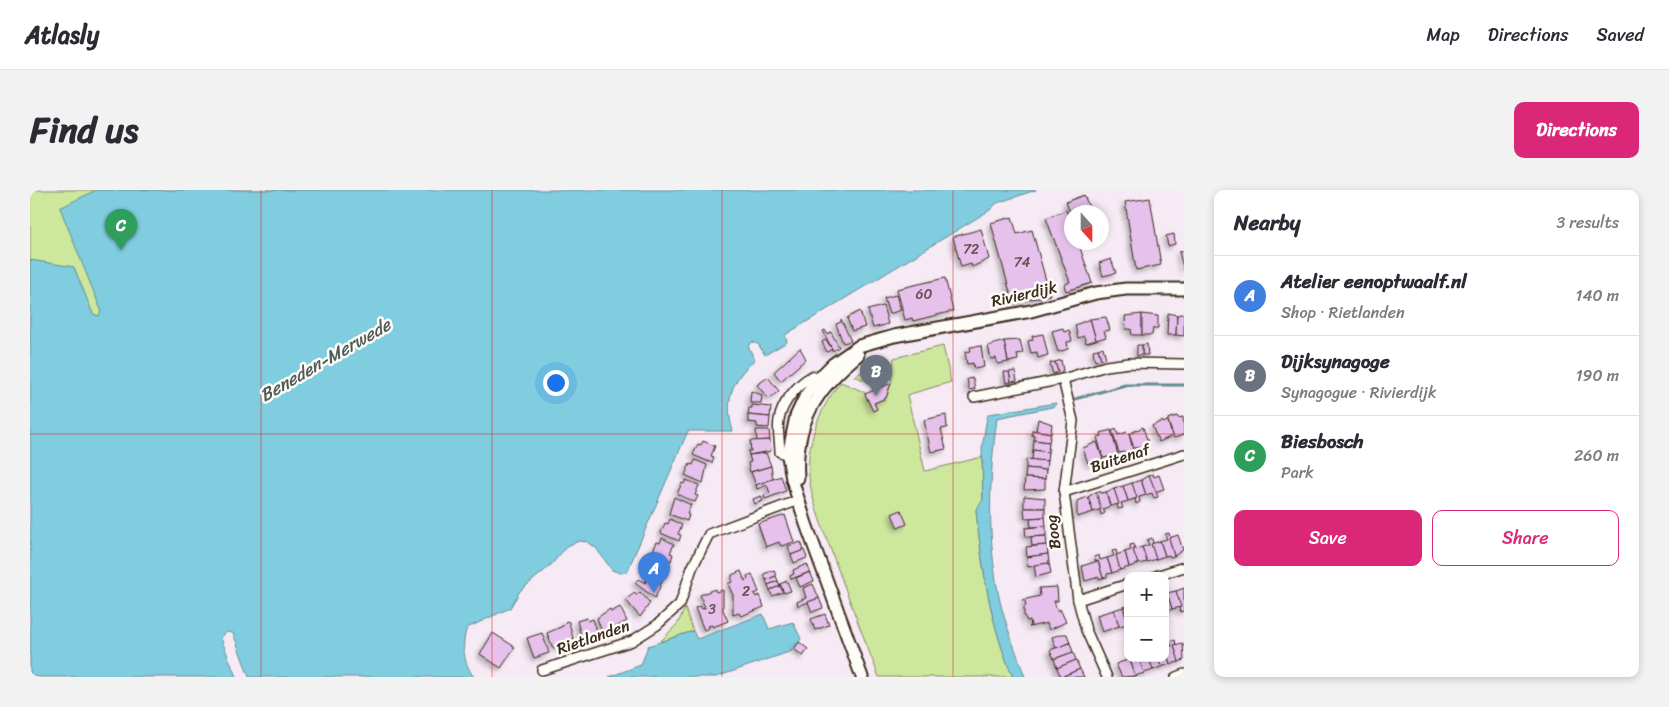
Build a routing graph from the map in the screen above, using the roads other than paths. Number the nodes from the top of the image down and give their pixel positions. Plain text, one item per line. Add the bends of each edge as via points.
1 (1184, 289) edge
2 (1184, 364) edge
3 (1063, 380) junction
4 (822, 382) junction
5 (974, 397) dead end
6 (1184, 454) edge
7 (792, 457) junction
8 (1064, 492) junction
9 (800, 500) junction
10 (1184, 567) edge
11 (1168, 572) edge
12 (1124, 585) edge
13 (1078, 600) junction
14 (542, 670) dead end
15 (1184, 674) edge
16 (862, 677) edge
17 (1107, 677) edge
18 (1176, 677) edge

1 - 4 street, Rivierdijk via 1126,289 1096,293 1031,311 894,336 873,343
2 - 3 street via 1106,366
3 - 5 street
3 - 8 street, Boog via 1073,421
4 - 7 street, Rivierdijk
4 - 7 street, Rivierdijk via 812,376 803,381 782,410 778,420 780,452
6 - 8 street, Buitenaf
7 - 9 street, Rivierdijk
8 - 13 street, Boog
9 - 14 street, Rietlanden via 709,534 692,568 680,604 647,632 632,641
9 - 16 street, Rivierdijk
10 - 11 street
12 - 13 street
13 - 17 street, Boog via 1086,630
15 - 18 street

